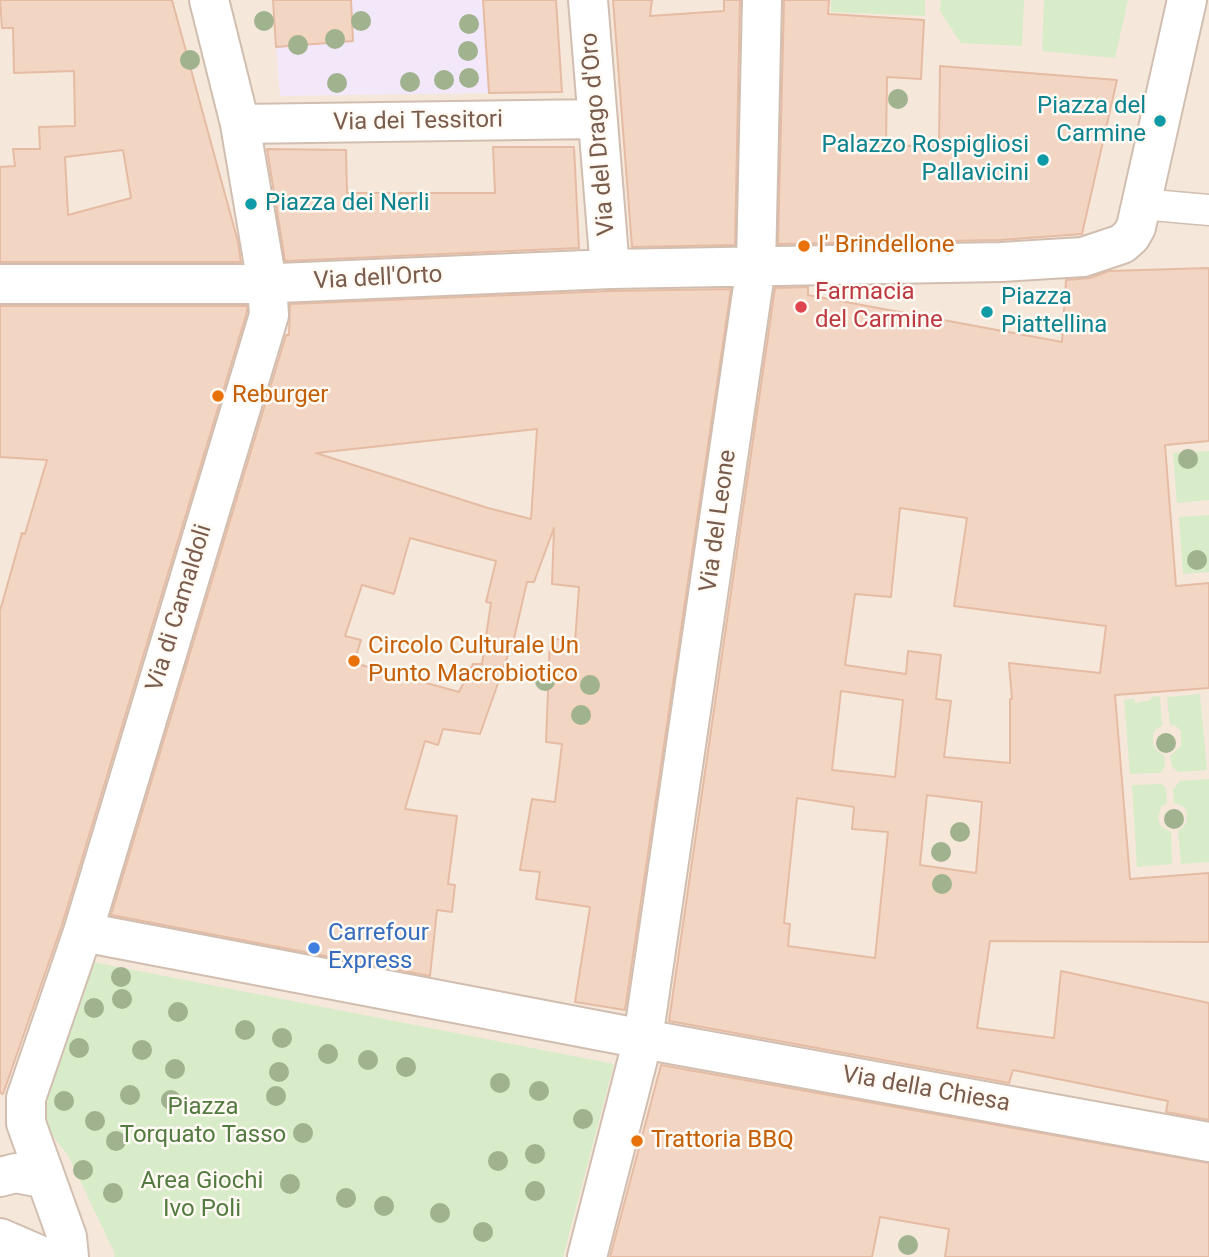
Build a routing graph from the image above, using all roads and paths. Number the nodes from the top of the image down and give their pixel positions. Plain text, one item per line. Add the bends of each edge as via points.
1 (209, 0) edge
2 (230, 0) edge
3 (588, 0) edge
4 (762, 0) edge
5 (1187, 0) edge
6 (597, 119) junction
7 (240, 124) junction
8 (1141, 205) junction
9 (1209, 210) edge
10 (756, 266) junction
11 (610, 269) junction
12 (0, 284) edge
13 (267, 284) junction
14 (83, 932) junction
15 (643, 1039) junction
16 (1209, 1142) edge
17 (0, 1177) edge
18 (46, 1179) junction
19 (0, 1238) edge
20 (44, 1257) edge
21 (69, 1257) edge
22 (587, 1257) edge

1 - 7 street
2 - 7 street
3 - 6 street, Via del Drago d'Oro
4 - 10 street, Via del Leone
5 - 8 street
6 - 7 street, Via dei Tessitori
6 - 11 street, Via del Drago d'Oro
7 - 13 street
8 - 9 street
8 - 10 street via 1127,241 1083,257
10 - 11 street, Via dell'Orto
10 - 15 street, Via del Leone
11 - 13 street, Via dell'Orto
12 - 13 street, Via dell'Orto
13 - 14 street, Via di Camaldoli via 269,315
14 - 15 street
14 - 18 street via 26,1098 26,1123
15 - 16 street, Via della Chiesa
15 - 22 street
17 - 18 street via 16,1173
18 - 21 street via 67,1237
19 - 20 street

